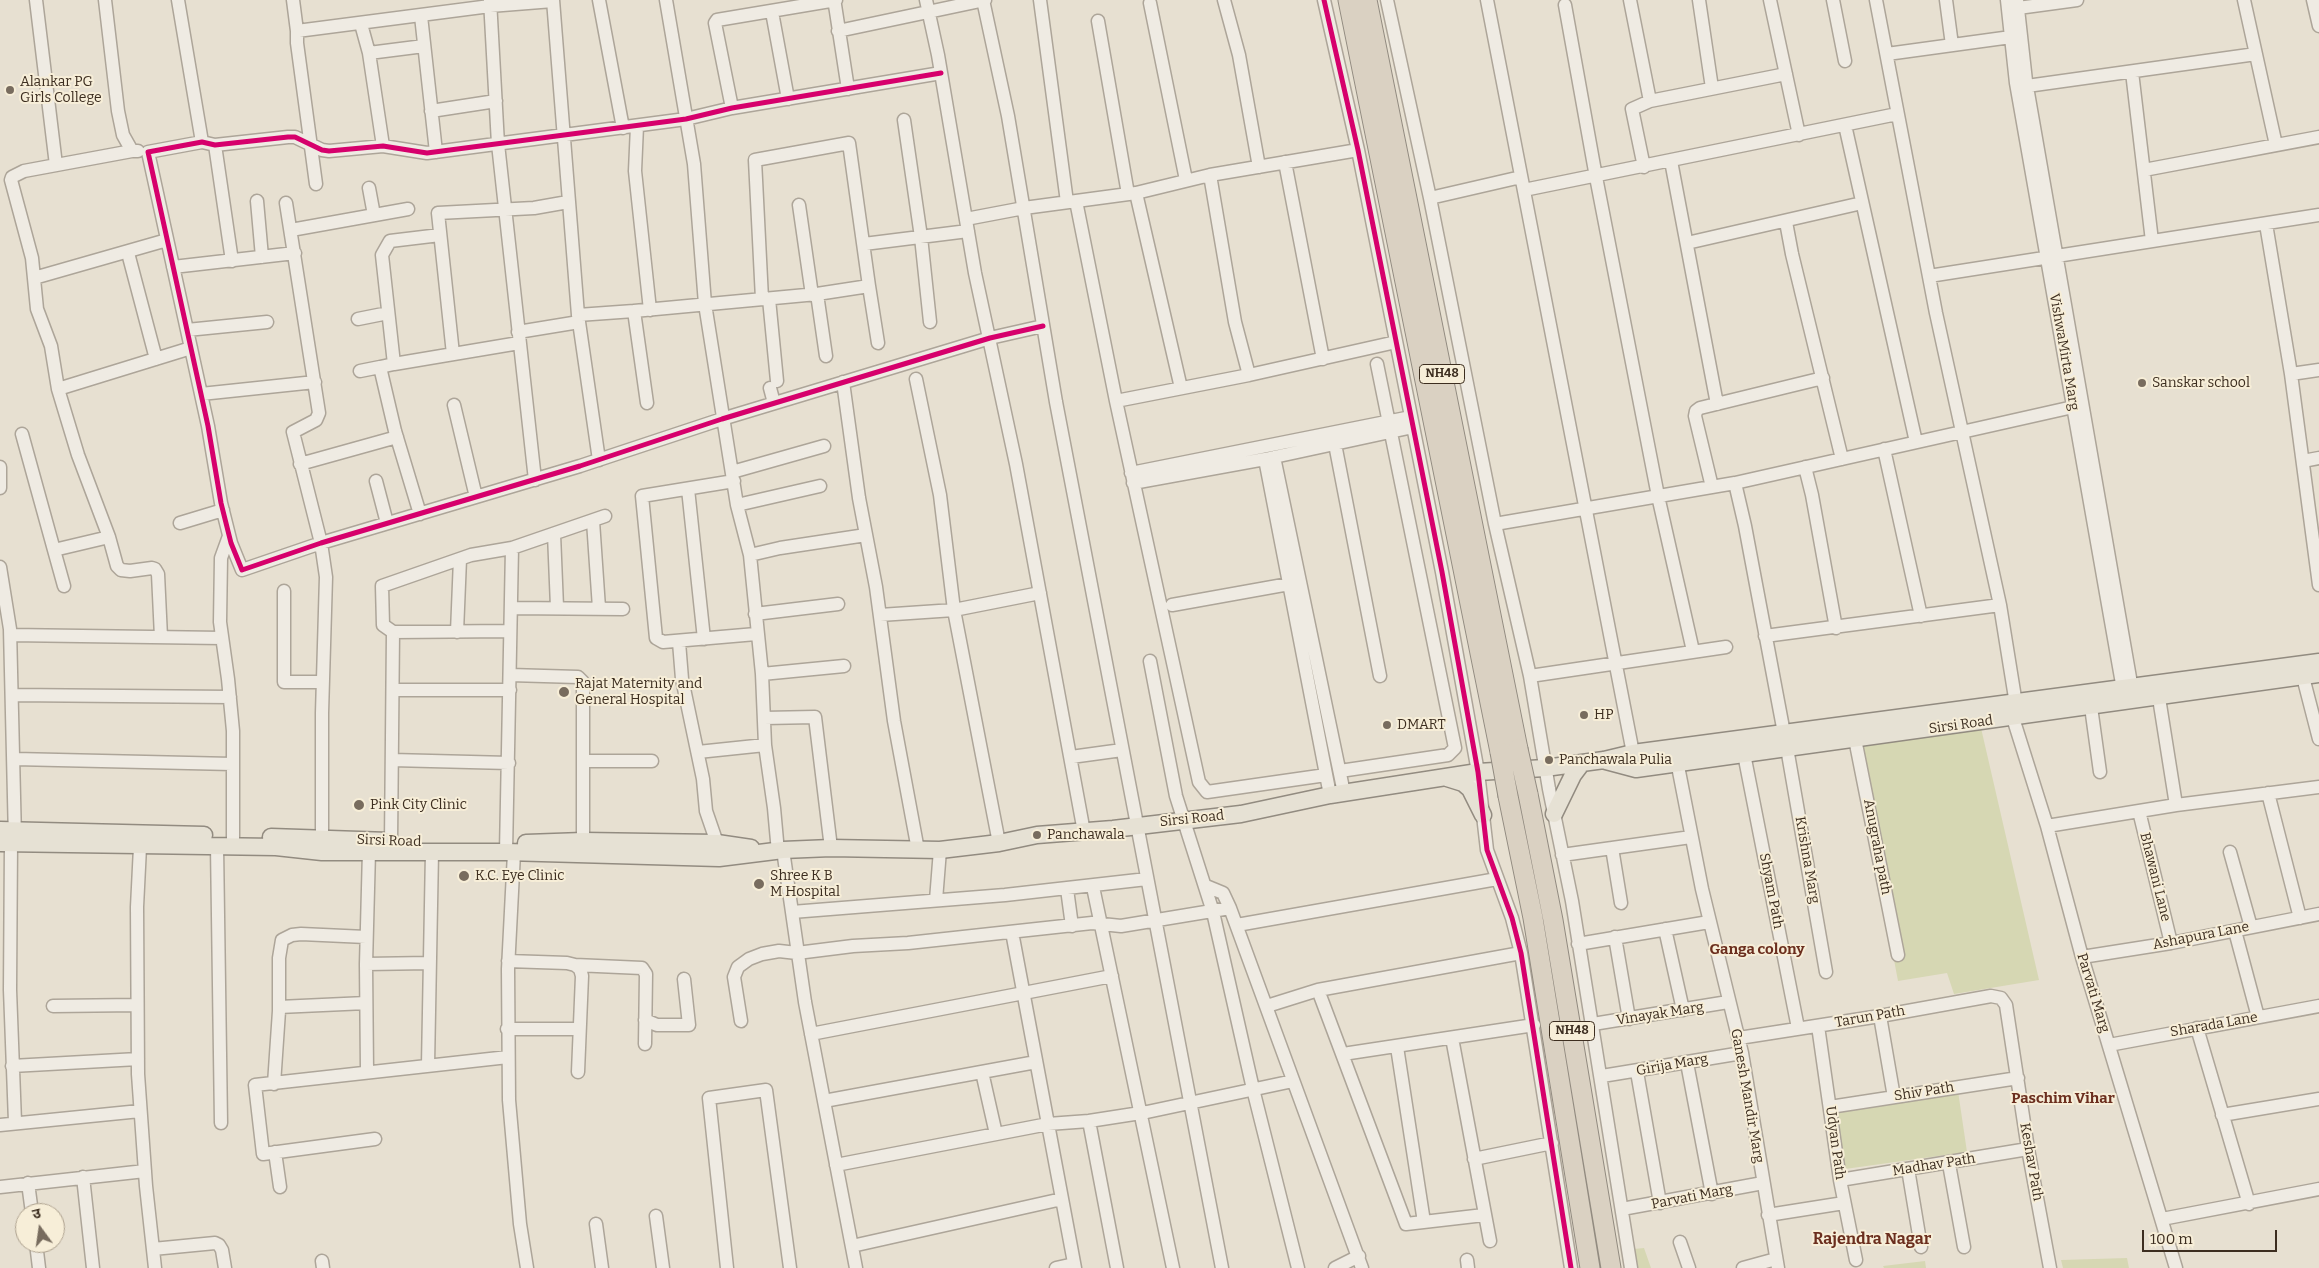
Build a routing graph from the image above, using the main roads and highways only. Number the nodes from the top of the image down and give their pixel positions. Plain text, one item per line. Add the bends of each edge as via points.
1 (1348, 0) edge
2 (1367, 0) edge
3 (2319, 662) edge
4 (2311, 676) edge
5 (2128, 694) junction
6 (2014, 711) junction
7 (1786, 741) junction
8 (1676, 756) junction
9 (1604, 760) junction
10 (1582, 763) junction
11 (1444, 777) junction
12 (1554, 814) road end
13 (1483, 815) road end
14 (8, 838) edge
15 (228, 842) junction
16 (322, 845) junction
17 (509, 849) junction
18 (781, 851) junction
19 (1590, 1268) edge
20 (1611, 1268) edge

1 - 19 highway, NH48, bridge via 1533,918
2 - 20 highway, NH48, bridge via 1553,920
3 - 5 main road, Sirsi Road
4 - 5 main road, Sirsi Road via 2159,698
5 - 6 main road, Sirsi Road
5 - 6 main road, Sirsi Road via 2091,707
6 - 7 main road, Sirsi Road
6 - 7 main road, Sirsi Road via 1855,739
7 - 8 main road, Sirsi Road
7 - 8 main road, Sirsi Road via 1744,754
8 - 9 main road, Sirsi Road via 1633,753
8 - 9 main road, Sirsi Road via 1636,769
9 - 10 main road, Sirsi Road
10 - 11 main road, Sirsi Road
10 - 12 main road via 1572,775
11 - 13 main road via 1470,789
11 - 18 main road, Sirsi Road via 1241,814 1084,832 1037,834 999,843 940,850 831,848
14 - 15 main road, Sirsi Road
14 - 15 main road, Sirsi Road via 140,847
15 - 16 main road, Sirsi Road via 276,847
16 - 17 main road, Sirsi Road via 390,842
16 - 17 main road, Sirsi Road via 369,852
17 - 18 main road, Sirsi Road via 719,858
17 - 18 main road, Sirsi Road via 583,841 717,843

